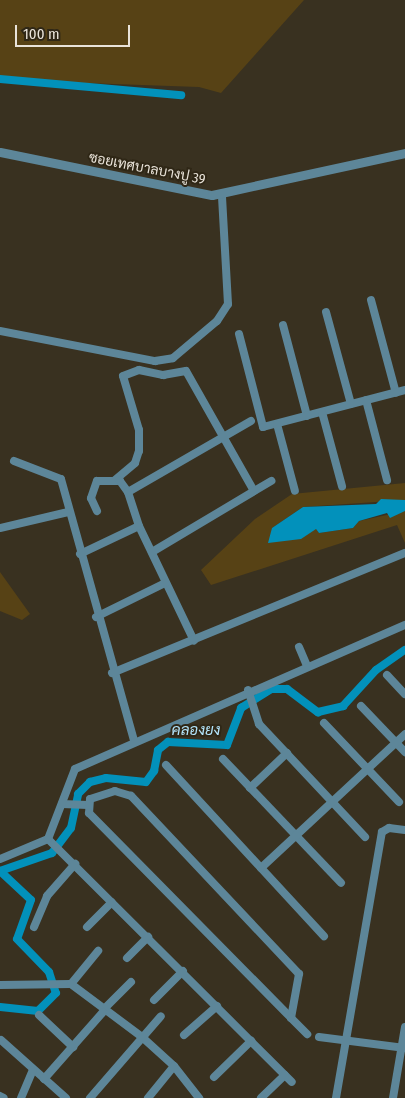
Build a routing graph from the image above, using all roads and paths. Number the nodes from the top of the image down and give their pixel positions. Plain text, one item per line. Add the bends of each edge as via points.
1 (0, 152) edge
2 (405, 153) edge
3 (222, 195) junction
4 (371, 300) dead end
5 (326, 312) dead end
6 (283, 325) dead end
7 (0, 331) edge
8 (239, 334) dead end
9 (405, 390) edge
10 (396, 392) junction
11 (366, 400) junction
12 (351, 404) junction
13 (322, 412) junction
14 (307, 416) junction
15 (250, 421) dead end
16 (277, 424) junction
17 (225, 436) junction
18 (14, 461) dead end
19 (115, 480) junction
20 (387, 480) dead end
21 (271, 481) dead end
22 (342, 486) dead end
23 (254, 491) junction
24 (295, 491) dead end
25 (128, 492) junction
26 (97, 511) dead end
27 (68, 512) junction
28 (139, 526) junction
29 (0, 528) edge
30 (152, 552) junction
31 (405, 553) edge
32 (80, 554) junction
33 (166, 583) junction
34 (96, 617) junction
35 (405, 625) edge
36 (194, 642) junction
37 (299, 647) dead end
38 (306, 666) junction
39 (112, 673) junction
40 (387, 675) dead end
41 (249, 692) junction
42 (405, 694) edge
43 (361, 706) dead end
44 (324, 723) dead end
45 (405, 734) edge
46 (134, 741) junction
47 (396, 742) junction
48 (405, 752) edge
49 (287, 754) junction
50 (223, 759) dead end
51 (166, 765) dead end
52 (367, 769) junction
53 (250, 788) junction
54 (332, 802) junction
55 (399, 802) dead end
56 (62, 804) junction
57 (88, 805) junction
58 (405, 830) edge
59 (296, 836) junction
60 (366, 837) dead end
61 (53, 843) junction
62 (0, 859) edge
63 (75, 864) junction
64 (261, 868) junction
65 (341, 883) dead end
66 (112, 902) junction
67 (87, 927) dead end
68 (34, 928) dead end
69 (148, 936) junction
70 (324, 936) dead end
71 (98, 951) dead end
72 (127, 958) dead end
73 (183, 971) junction
74 (131, 982) dead end
75 (71, 984) junction
76 (0, 985) edge
77 (154, 1000) dead end
78 (217, 1006) junction
79 (105, 1009) junction
80 (39, 1015) dead end
81 (161, 1016) dead end
82 (291, 1018) junction
83 (405, 1027) edge
84 (307, 1034) dead end
85 (184, 1035) dead end
86 (142, 1037) junction
87 (319, 1037) dead end
88 (1, 1040) edge
89 (346, 1040) junction
90 (251, 1041) junction
91 (73, 1047) junction
92 (403, 1048) edge
93 (174, 1066) junction
94 (33, 1070) junction
95 (285, 1075) junction
96 (214, 1077) dead end
97 (44, 1079) junction
98 (292, 1082) dead end
99 (0, 1096) edge
100 (4, 1098) edge
101 (21, 1098) edge
102 (66, 1098) edge
103 (90, 1098) edge
104 (148, 1098) edge
105 (199, 1098) edge
106 (261, 1098) edge
107 (336, 1098) edge
108 (393, 1098) edge

1 - 3 street, ซอยเทศบาลบางปู 39
2 - 3 street, ซอยเทศบาลบางปู 39
3 - 7 street via 228,304 217,321 173,358 155,361
4 - 10 street
5 - 12 street
6 - 14 street
8 - 16 street via 263,427
9 - 10 street
10 - 11 street
11 - 12 street
11 - 20 street
12 - 13 street
13 - 14 street
13 - 22 street
14 - 16 street
15 - 17 street
16 - 24 street
17 - 19 street via 188,371 163,375 128,372 122,379 139,430 139,451 135,463
17 - 23 street
17 - 25 street
18 - 27 street via 61,479
19 - 25 street
19 - 26 street via 93,485 91,498
21 - 23 street
23 - 30 street
25 - 28 street
27 - 29 street
27 - 32 street
28 - 30 street
28 - 32 street
30 - 33 street
31 - 36 street
32 - 34 street
33 - 34 street
33 - 36 street
34 - 39 street
35 - 38 street
36 - 39 street
37 - 38 street
38 - 41 street
39 - 46 street
40 - 42 street
41 - 46 street
41 - 49 street via 259,724
43 - 47 street
44 - 52 street
45 - 47 street
46 - 56 street via 76,768
47 - 48 street
47 - 52 street
49 - 53 street
49 - 54 street
50 - 53 street
51 - 64 street
52 - 54 street
52 - 55 street
53 - 59 street
54 - 59 street
54 - 60 street
56 - 57 street
56 - 61 street
57 - 82 street via 89,813
57 - 82 street via 97,794 115,791 138,803 299,974
58 - 89 street via 382,832
59 - 64 street
59 - 65 street
61 - 62 street
61 - 63 street
63 - 66 street
63 - 68 street via 47,896
64 - 70 street
66 - 67 street
66 - 69 street
69 - 72 street
69 - 73 street
71 - 75 street
73 - 77 street
73 - 78 street
74 - 79 street
75 - 76 street
75 - 79 street
78 - 85 street
78 - 90 street
79 - 86 street
79 - 91 street
80 - 91 street
81 - 86 street
82 - 84 street
83 - 92 street
86 - 93 street
86 - 103 street
87 - 89 street
88 - 94 street
89 - 92 street
89 - 107 street
90 - 95 street
90 - 96 street
91 - 97 street
92 - 108 street
93 - 104 street
93 - 105 street
94 - 97 street
94 - 101 street
95 - 98 street
95 - 106 street
97 - 102 street
99 - 100 street

